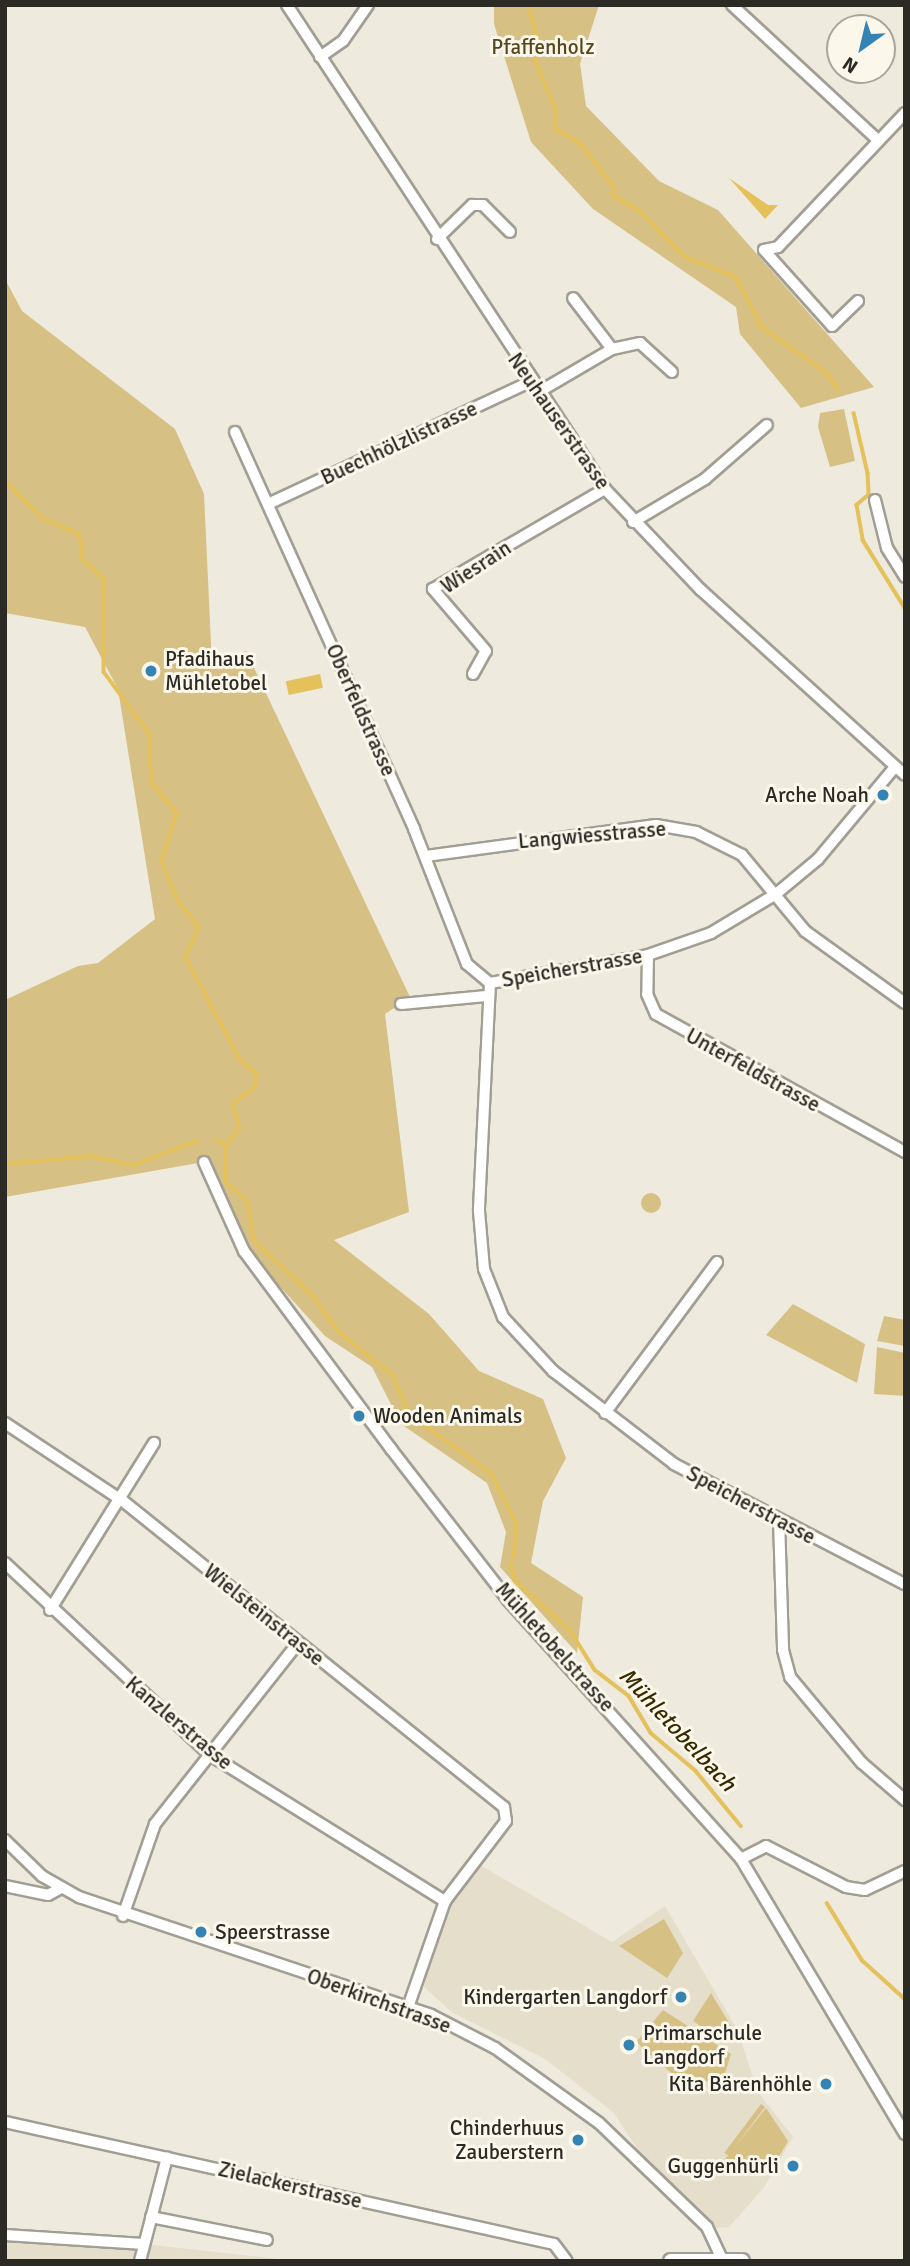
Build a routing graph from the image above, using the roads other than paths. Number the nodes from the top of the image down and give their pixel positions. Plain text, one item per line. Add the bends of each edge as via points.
1 (287, 5) edge
2 (368, 5) edge
3 (732, 5) edge
4 (320, 57) junction
5 (905, 113) edge
6 (878, 140) junction
7 (510, 232) dead end
8 (437, 239) junction
9 (573, 298) dead end
10 (858, 300) dead end
11 (612, 349) junction
12 (672, 372) dead end
13 (530, 382) junction
14 (537, 393) junction
15 (767, 425) dead end
16 (235, 432) dead end
17 (605, 489) junction
18 (875, 500) dead end
19 (268, 505) junction
20 (634, 522) junction
21 (905, 577) edge
22 (473, 674) dead end
23 (900, 771) edge
24 (426, 856) junction
25 (776, 894) junction
26 (648, 955) junction
27 (490, 983) junction
28 (487, 996) junction
29 (905, 1003) edge
30 (401, 1004) dead end
31 (905, 1152) edge
32 (204, 1162) dead end
33 (717, 1262) dead end
34 (604, 1413) junction
35 (5, 1423) edge
36 (154, 1443) dead end
37 (123, 1501) junction
38 (779, 1520) junction
39 (5, 1563) edge
40 (905, 1584) edge
41 (50, 1611) junction
42 (298, 1643) junction
43 (210, 1755) junction
44 (905, 1800) edge
45 (5, 1840) edge
46 (741, 1859) junction
47 (905, 1871) edge
48 (5, 1886) edge
49 (61, 1888) junction
50 (445, 1901) junction
51 (123, 1916) junction
52 (408, 2007) junction
53 (5, 2122) edge
54 (905, 2134) edge
55 (167, 2157) junction
56 (151, 2217) junction
57 (5, 2235) edge
58 (267, 2240) dead end
59 (144, 2244) junction
60 (723, 2259) edge
61 (140, 2261) edge
62 (567, 2261) edge
63 (671, 2261) edge
64 (742, 2261) edge

1 - 4 street, Neuhauserstrasse
2 - 4 street via 343,41
3 - 6 street
4 - 8 street, Neuhauserstrasse
5 - 6 street
6 - 10 street via 778,247 764,250 832,326
7 - 8 street via 483,205 472,205
8 - 13 street, Neuhauserstrasse
9 - 11 street
11 - 12 street via 640,343
11 - 14 street
13 - 14 street, Neuhauserstrasse
13 - 19 street, Buechhölzlistrasse
14 - 17 street, Neuhauserstrasse
15 - 20 street via 705,479
16 - 19 street, Oberfeldstrasse
17 - 20 street, Neuhauserstrasse
17 - 22 street, Wiesrain via 433,589 486,651
18 - 21 street via 887,548
19 - 24 street, Oberfeldstrasse
20 - 23 street, Neuhauserstrasse
23 - 25 street, Speicherstrasse via 818,859
24 - 25 street, Langwiesstrasse via 673,827 728,845
24 - 27 street, Oberfeldstrasse via 467,964
25 - 26 street, Speicherstrasse via 711,933
25 - 29 street, Langwiesstrasse via 833,956
26 - 27 street, Speicherstrasse
26 - 31 street, Unterfeldstrasse via 647,994 656,1014
27 - 28 street, Speicherstrasse
28 - 30 street
28 - 34 street, Speicherstrasse via 479,1211 488,1282 514,1331
32 - 46 street, Mühletobelstrasse via 244,1251 391,1449 508,1600
33 - 34 street
34 - 38 street, Speicherstrasse via 674,1464
35 - 37 street, Wielsteinstrasse
36 - 37 street
37 - 41 street
37 - 42 street, Wielsteinstrasse
38 - 40 street, Speicherstrasse
38 - 44 street via 783,1650 790,1677 855,1755
39 - 41 street, Kanzlerstrasse
41 - 43 street, Kanzlerstrasse
42 - 43 street
42 - 50 street, Wielsteinstrasse via 504,1807 506,1821
43 - 50 street, Kanzlerstrasse
43 - 51 street via 155,1824
45 - 49 street
46 - 47 street via 766,1846 846,1888 865,1890
46 - 54 street, Mühletobelstrasse
48 - 49 street, Oberkirchstrasse via 48,1895
49 - 51 street, Oberkirchstrasse
50 - 52 street
51 - 52 street, Oberkirchstrasse
52 - 60 street, Oberkirchstrasse via 495,2049 573,2101 707,2227
53 - 55 street, Zielackerstrasse
55 - 56 street
55 - 62 street, Zielackerstrasse via 554,2244
56 - 58 street
56 - 59 street
57 - 59 street
59 - 61 street
60 - 63 main road
60 - 64 main road

